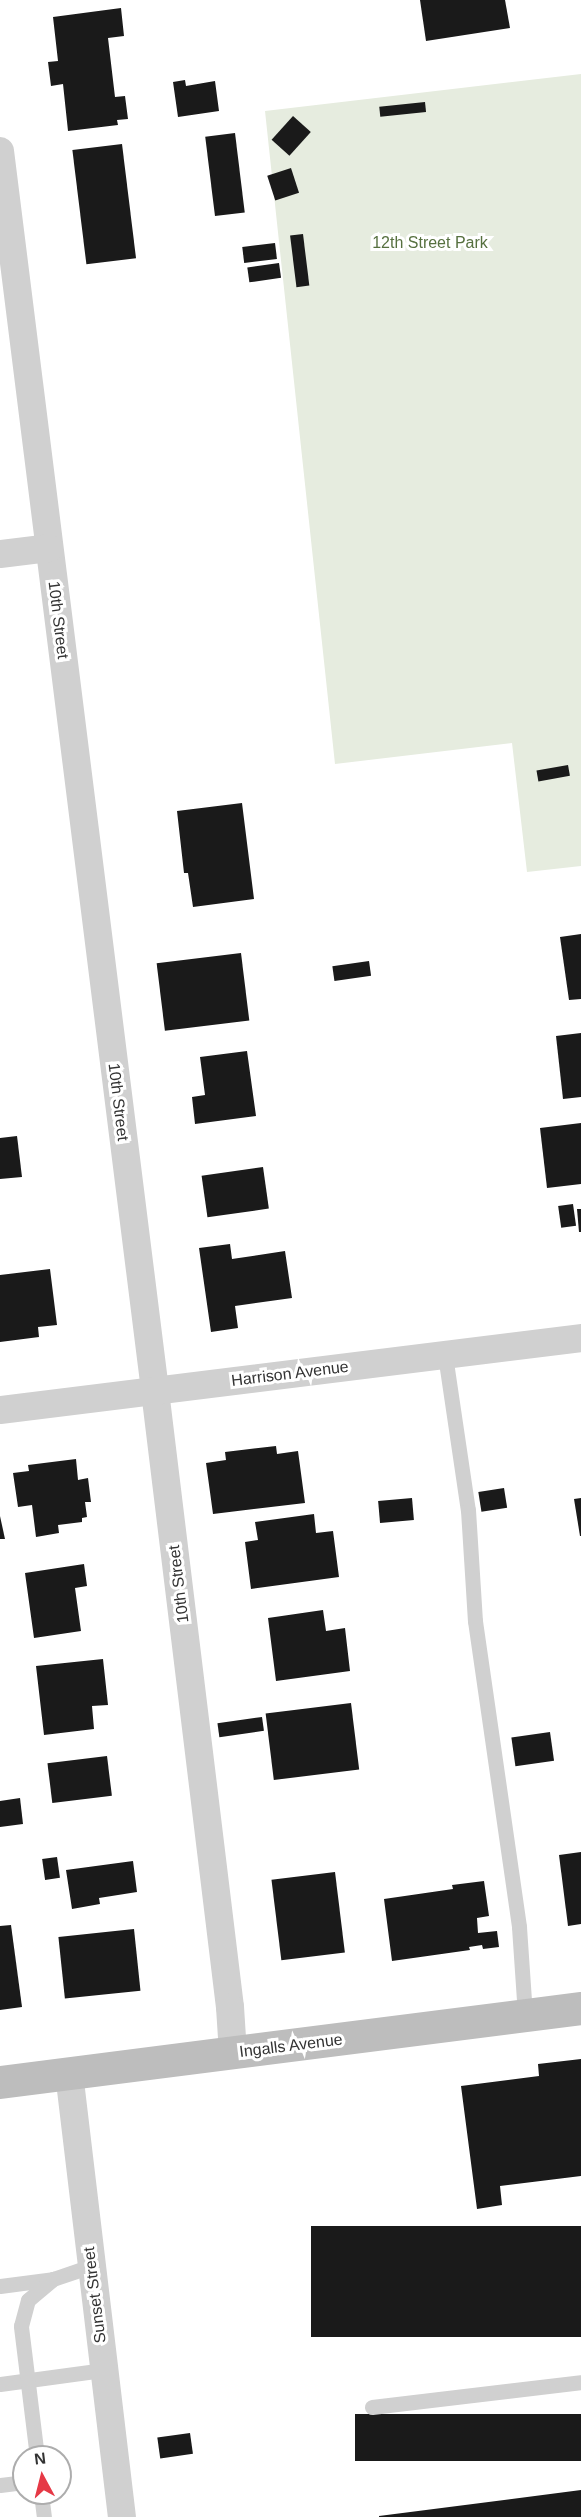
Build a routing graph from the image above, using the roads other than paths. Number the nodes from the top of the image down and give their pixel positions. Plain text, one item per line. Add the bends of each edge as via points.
1 (0, 151) edge
2 (48, 548) junction
3 (0, 554) edge
4 (581, 1338) edge
5 (445, 1355) junction
6 (155, 1391) junction
7 (0, 1410) edge
8 (581, 2008) edge
9 (525, 2015) junction
10 (233, 2053) junction
11 (69, 2073) junction
12 (0, 2082) edge
13 (91, 2266) junction
14 (53, 2280) junction
15 (0, 2286) edge
16 (104, 2370) junction
17 (27, 2380) junction
18 (581, 2382) edge
19 (0, 2384) edge
20 (372, 2408) dead end
21 (35, 2445) edge
22 (122, 2517) edge

1 - 2 street, 10th Street
2 - 3 street
2 - 6 street, 10th Street
4 - 5 street, Harrison Avenue
5 - 6 street, Harrison Avenue
5 - 9 lane via 468,1510 475,1621 519,1927
6 - 7 street, Harrison Avenue
6 - 10 street, 10th Street
8 - 9 main road, Ingalls Avenue
9 - 10 main road, Ingalls Avenue
10 - 11 main road, Ingalls Avenue
11 - 12 main road, Ingalls Avenue
11 - 13 street, Sunset Street
13 - 14 lane
13 - 16 street, Sunset Street
14 - 15 lane
14 - 17 lane via 28,2300 21,2326
16 - 17 lane
16 - 22 street, Sunset Street
17 - 19 lane
17 - 21 lane
18 - 20 lane

